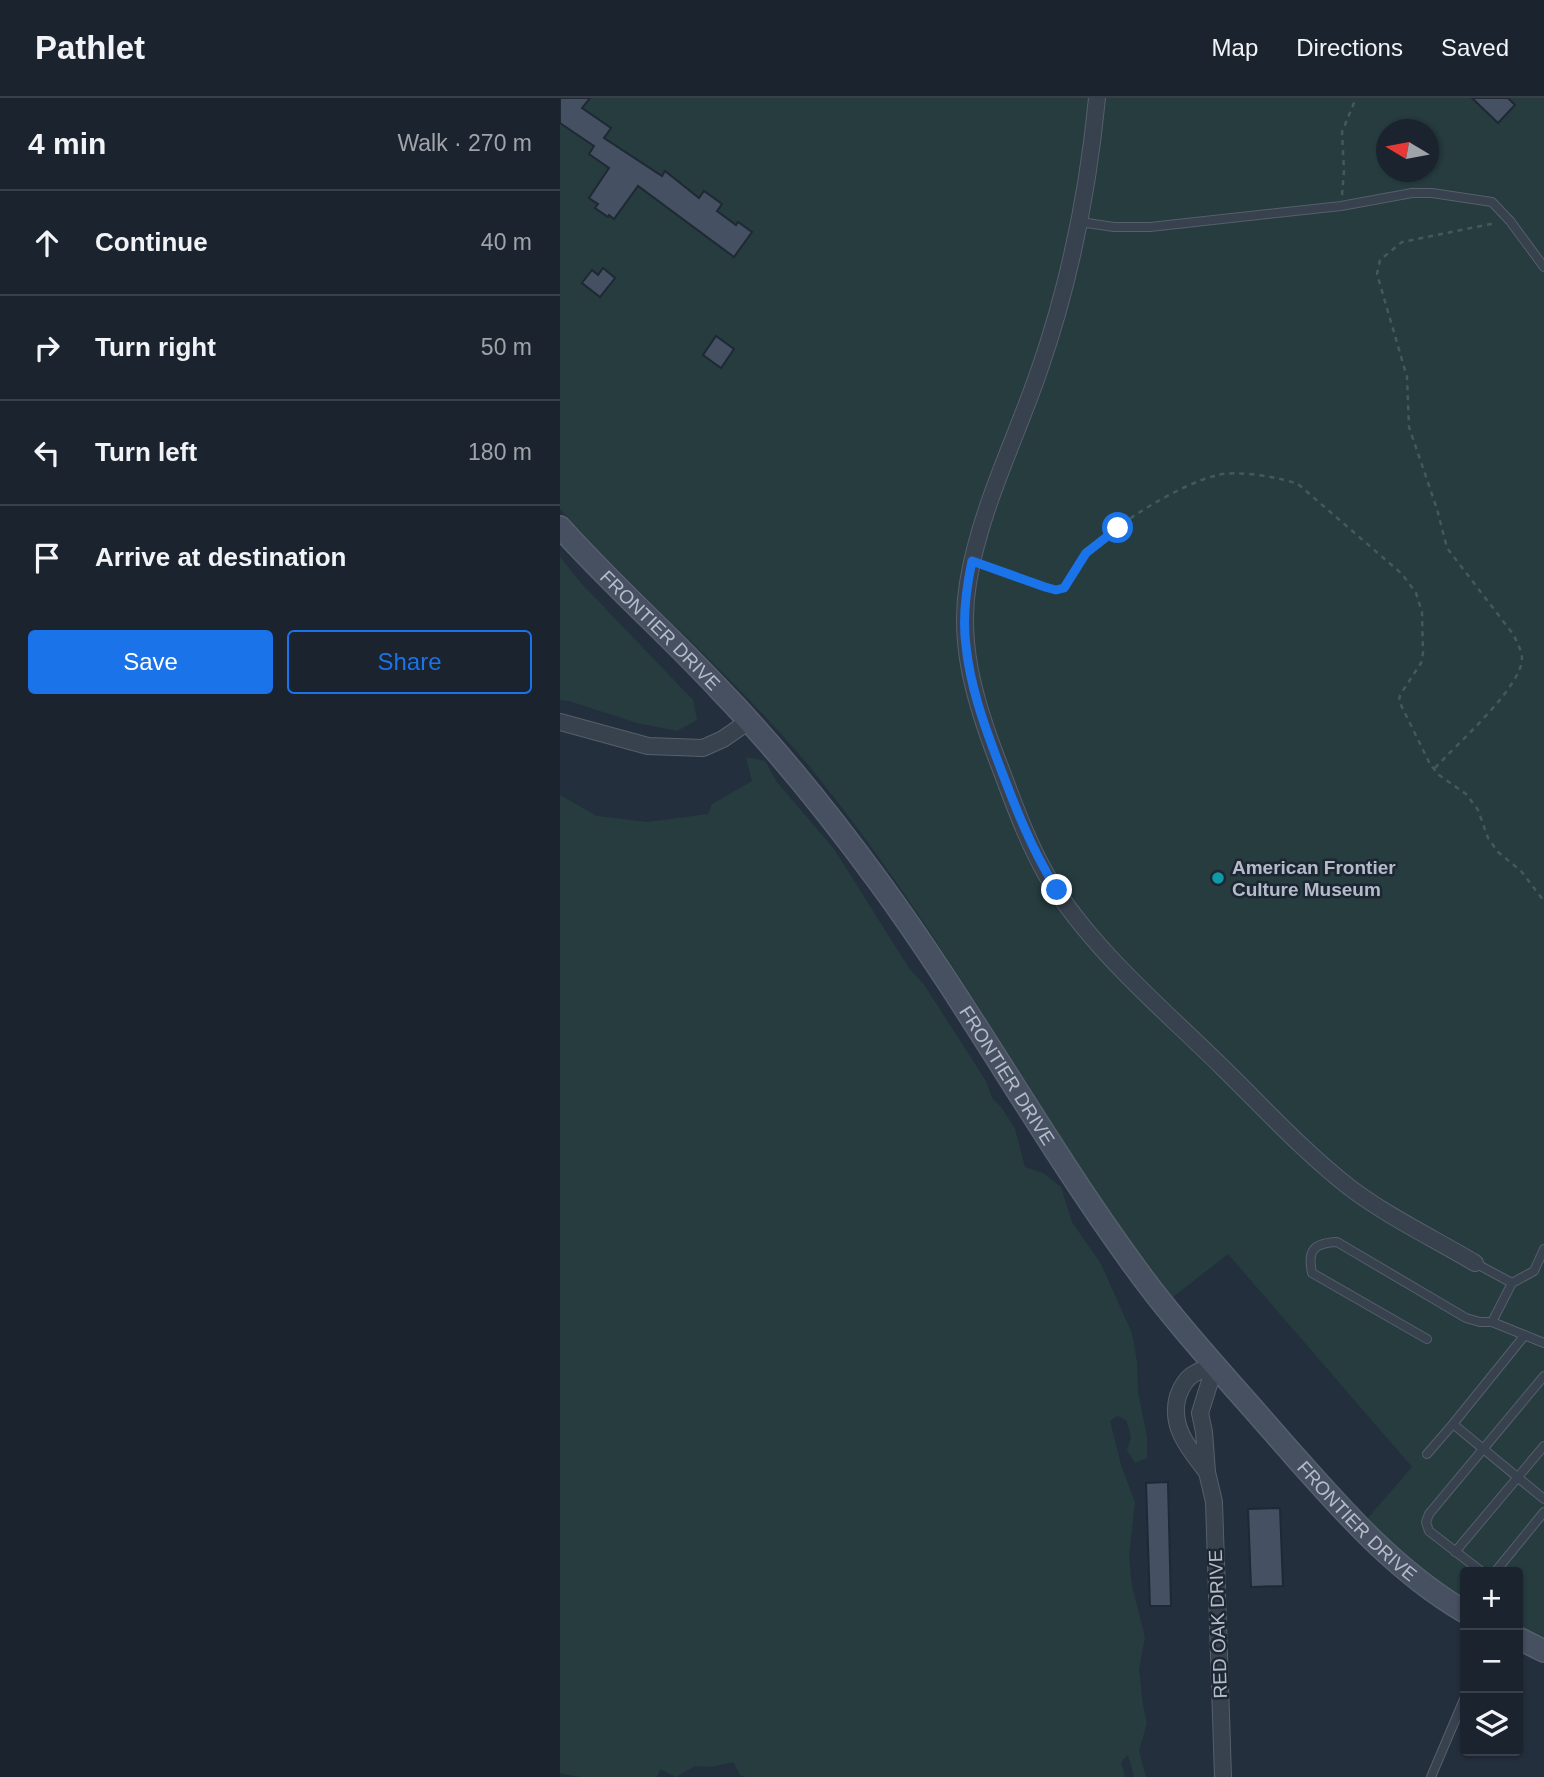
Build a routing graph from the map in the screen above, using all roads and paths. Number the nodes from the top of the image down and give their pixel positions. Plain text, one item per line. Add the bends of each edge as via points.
1 (1097, 98) edge
2 (1356, 98) edge
3 (1341, 206) junction
4 (1510, 221) junction
5 (1080, 222) junction
6 (1544, 267) edge
7 (560, 527) edge
8 (972, 561) junction
9 (749, 721) junction
10 (560, 722) edge
11 (1434, 769) junction
12 (1544, 901) edge
13 (1544, 1249) edge
14 (1475, 1263) joint
15 (1512, 1283) junction
16 (1492, 1322) junction
17 (1525, 1335) junction
18 (1427, 1339) dead end
19 (1543, 1340) edge
20 (1215, 1365) junction
21 (1544, 1376) edge
22 (1452, 1424) junction
23 (1544, 1446) edge
24 (1484, 1448) junction
25 (1427, 1454) dead end
26 (1207, 1472) junction
27 (1518, 1477) junction
28 (1544, 1499) edge
29 (1544, 1512) edge
30 (1455, 1552) junction
31 (1475, 1567) edge
32 (1499, 1567) edge
33 (1460, 1609) edge
34 (1523, 1640) edge
35 (1544, 1651) edge
36 (1460, 1709) edge
37 (1223, 1777) edge
38 (1431, 1777) edge

1 - 5 street
2 - 3 path via 1342,132 1345,171
3 - 4 lane via 1432,193 1492,202
3 - 5 lane via 1150,227
4 - 6 lane
4 - 11 path via 1402,242 1380,260 1377,274 1407,377 1409,427 1447,548 1513,634 1522,660 1509,690
5 - 8 street via 1049,342
7 - 9 street, FRONTIER DRIVE
8 - 11 path via 1056,590 1064,588 1086,553 1101,540 1203,479 1241,475 1297,484 1402,574 1416,593 1422,612 1423,653 1399,701
8 - 14 street via 964,621 977,702 1024,828 1060,896 1128,974 1313,1156 1374,1204
9 - 10 street via 703,748 648,746
9 - 20 street, FRONTIER DRIVE via 819,803 898,908 1096,1212 1169,1312
11 - 12 path via 1466,794 1498,852 1521,871
13 - 15 lane via 1534,1271
14 - 15 lane
15 - 16 lane
16 - 17 lane
16 - 18 lane via 1466,1318 1337,1242 1313,1250 1309,1260 1312,1273
17 - 19 lane
17 - 22 lane
20 - 26 street, RED OAK DRIVE via 1200,1407
20 - 26 street, RED OAK DRIVE via 1193,1374 1176,1405 1184,1442
20 - 33 street, FRONTIER DRIVE via 1371,1540
21 - 24 lane
22 - 24 lane
22 - 25 lane
23 - 27 lane
24 - 27 lane
24 - 30 lane via 1426,1522 1429,1531
26 - 37 street, RED OAK DRIVE via 1214,1502
27 - 28 lane
27 - 30 lane
29 - 32 lane
30 - 31 lane
34 - 35 street
36 - 38 lane

